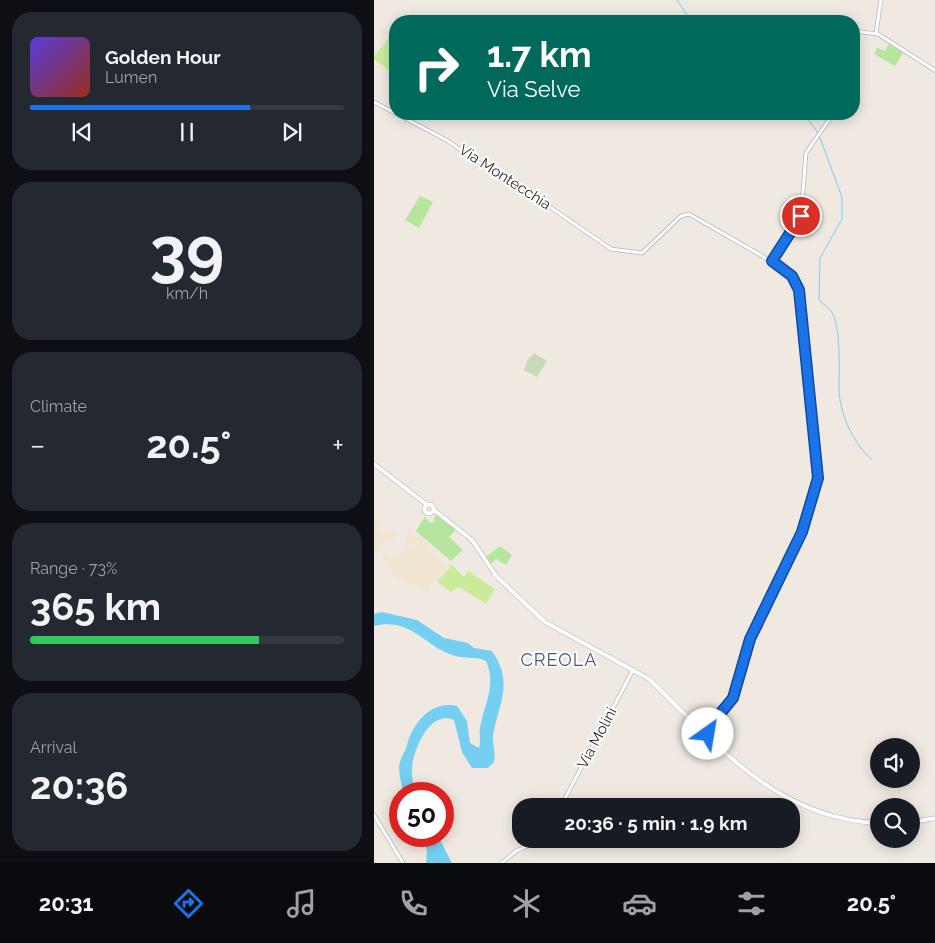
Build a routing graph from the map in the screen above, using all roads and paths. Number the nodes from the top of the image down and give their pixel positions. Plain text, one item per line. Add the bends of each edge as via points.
1 (880, 0) edge
2 (860, 32) edge
3 (876, 33) junction
4 (935, 71) edge
5 (374, 102) edge
6 (389, 110) edge
7 (409, 120) edge
8 (829, 120) edge
9 (772, 261) junction
10 (374, 464) edge
11 (633, 669) junction
12 (705, 730) junction
13 (712, 740) junction
14 (565, 798) edge
15 (374, 815) edge
16 (935, 818) edge
17 (920, 821) edge
18 (870, 822) edge
19 (524, 848) edge
20 (403, 863) edge
21 (502, 863) edge

1 - 3 street
2 - 3 street
3 - 4 street
5 - 6 street, Via Montecchia
7 - 9 street, Via Montecchia via 448,141 610,248 642,253 687,214
8 - 9 street via 805,157 799,220
9 - 12 street via 792,276 799,290 818,478 802,532 750,639 733,698
10 - 11 main road via 472,540 494,574 548,623
11 - 12 main road via 652,681
11 - 14 street, Via Molini
12 - 13 main road
12 - 13 main road via 704,736
13 - 18 main road via 754,779 803,805 838,818
15 - 20 street
16 - 17 main road
19 - 21 street

